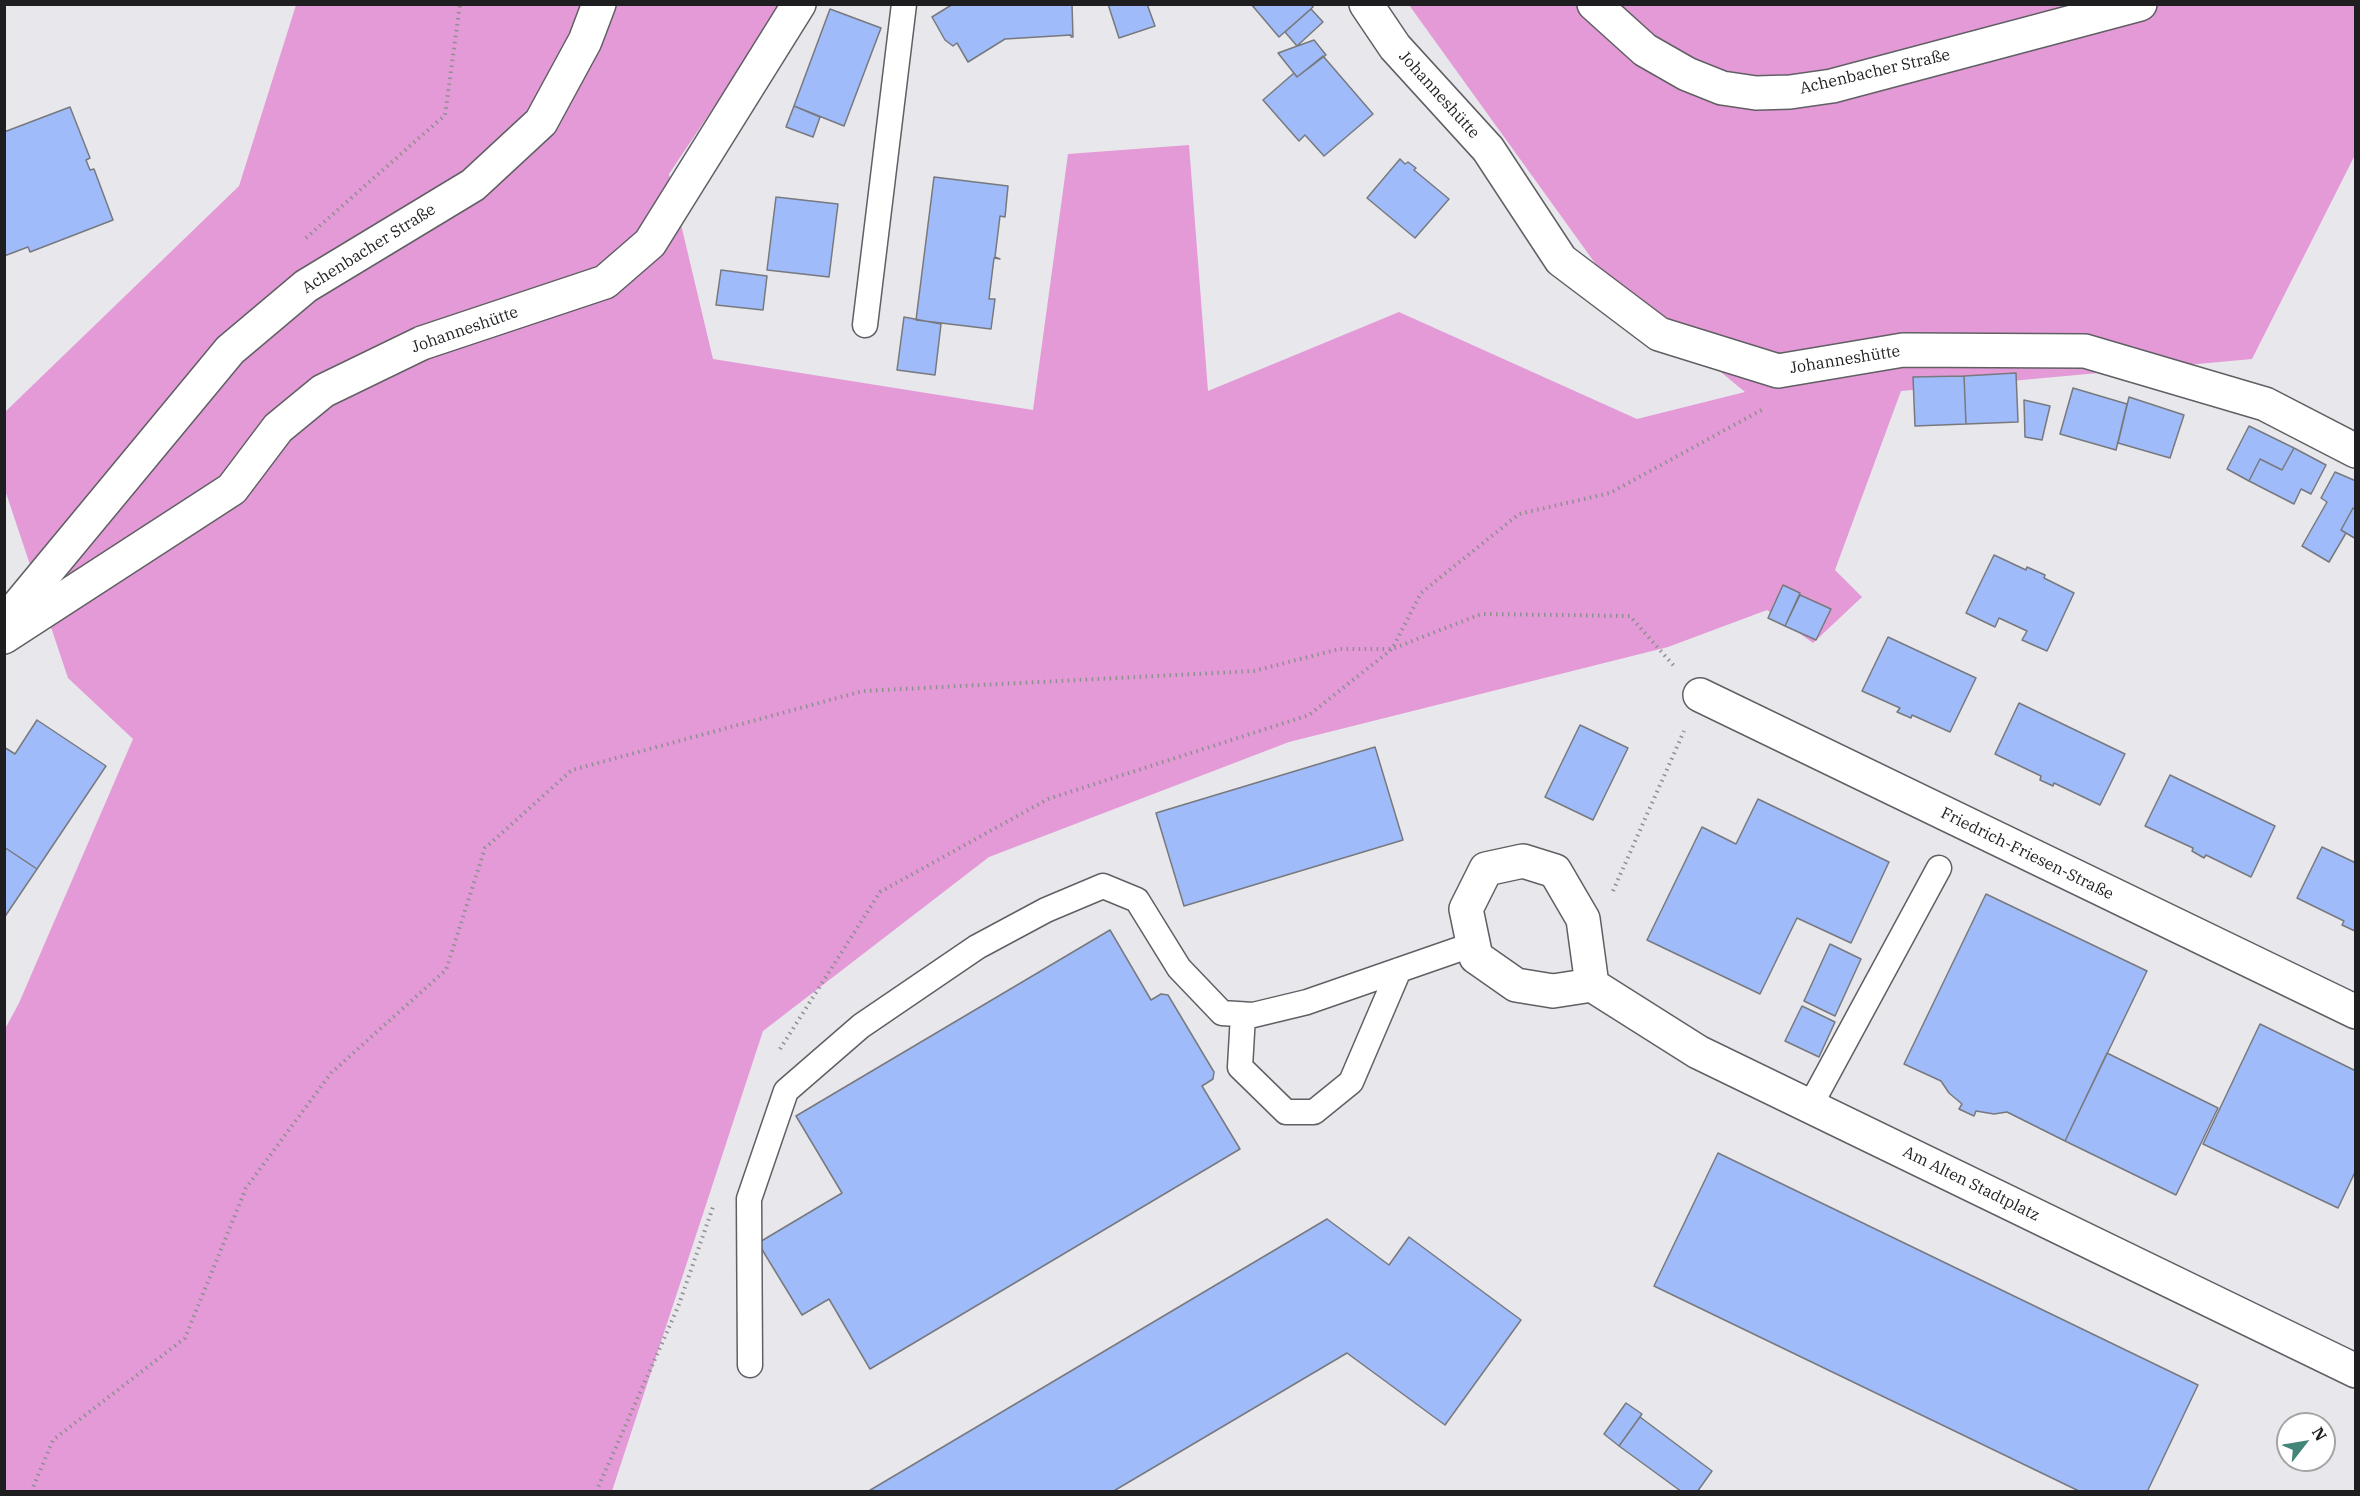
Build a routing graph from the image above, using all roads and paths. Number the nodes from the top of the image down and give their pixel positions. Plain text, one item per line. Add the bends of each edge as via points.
1 (460, 4) edge
2 (599, 4) edge
3 (799, 4) edge
4 (904, 4) edge
5 (1366, 4) edge
6 (1594, 4) edge
7 (2140, 4) edge
8 (303, 241) dead end
9 (865, 325) dead end
10 (2355, 452) edge
11 (4, 623) edge
12 (4, 637) edge
13 (1700, 695) junction
14 (1939, 868) dead end
15 (1612, 892) dead end
16 (1474, 944) junction
17 (1399, 970) junction
18 (1592, 985) junction
19 (2355, 1012) edge
20 (1243, 1015) junction
21 (1810, 1106) junction
22 (750, 1365) dead end
23 (2355, 1371) edge
24 (31, 1491) edge

1 - 8 path via 445,115
2 - 11 street, Achenbacher Straße via 585,41 542,122 473,185 306,286 230,350
3 - 12 street, Johanneshütte via 650,243 605,282 422,343 323,391 278,428 232,489
4 - 9 lane
5 - 10 street, Johanneshütte via 1395,47 1488,148 1561,260 1659,334 1778,371 1903,350 2085,351 2265,404
6 - 7 street, Achenbacher Straße via 1645,50 1687,74 1722,88 1756,93 1790,93 1832,86
13 - 15 path
13 - 19 street, Friedrich-Friesen-Straße
13 - 24 path via 1630,616 1481,614 1392,649 1339,649 1254,671 863,691 572,770 485,848 446,970 331,1073 246,1188 185,1338 53,1440
14 - 21 lane
16 - 17 lane
16 - 18 street via 1476,957 1516,985 1553,991
16 - 18 street via 1466,909 1486,869 1523,861 1555,871 1583,919
17 - 20 lane via 1307,1002
17 - 20 lane via 1351,1082 1314,1112 1286,1113 1240,1067
18 - 21 street, Am Alten Stadtplatz via 1698,1052
20 - 22 lane via 1222,1013 1179,968 1137,900 1103,886 977,947 861,1026 786,1091 749,1199
21 - 23 street, Am Alten Stadtplatz

